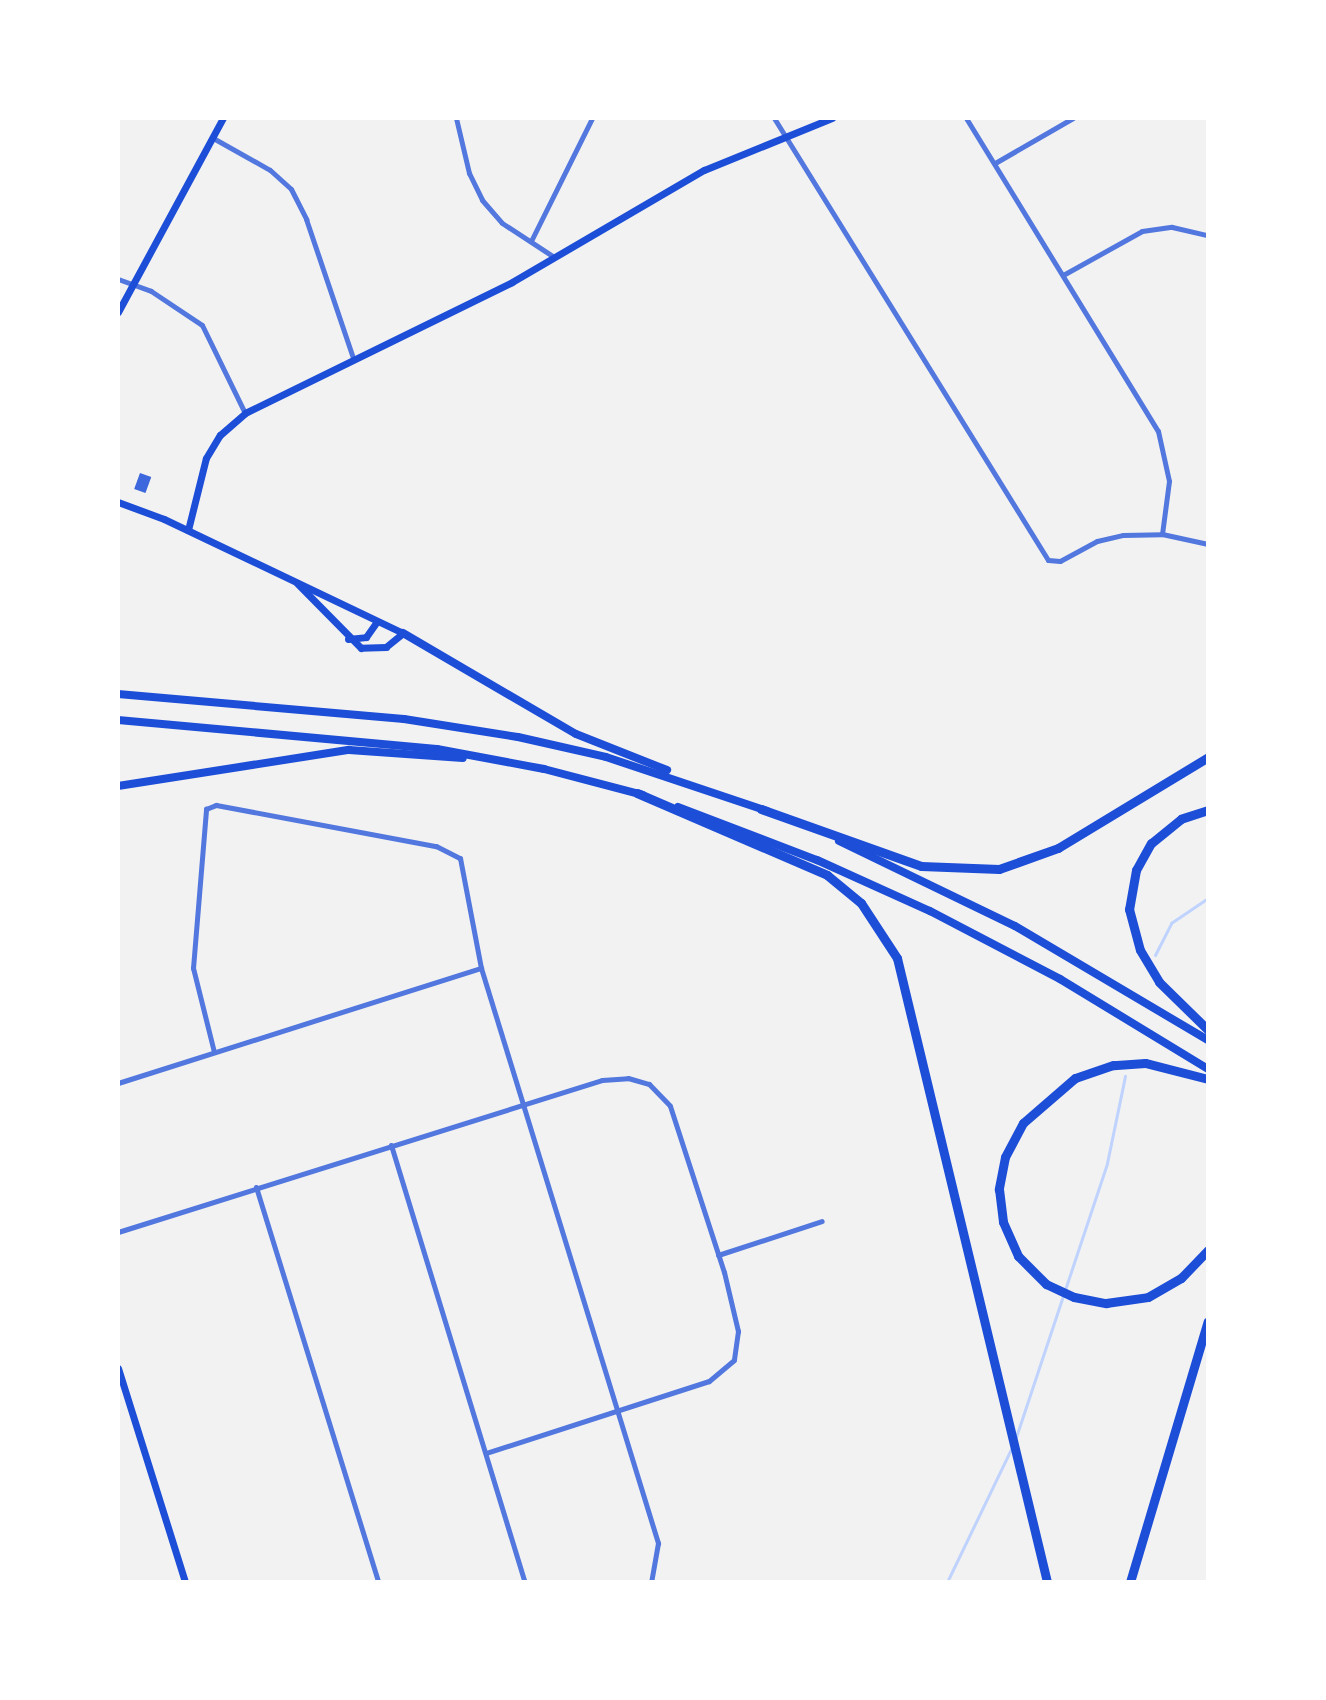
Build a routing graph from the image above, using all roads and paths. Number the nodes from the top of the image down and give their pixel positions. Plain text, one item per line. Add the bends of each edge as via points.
1 (223, 118) edge
2 (456, 118) edge
3 (592, 118) edge
4 (774, 118) edge
5 (832, 118) edge
6 (966, 118) edge
7 (1073, 118) edge
8 (782, 136) junction
9 (212, 137) junction
10 (995, 163) junction
11 (1208, 235) edge
12 (531, 241) junction
13 (555, 258) junction
14 (1063, 275) junction
15 (118, 279) edge
16 (132, 283) junction
17 (118, 312) edge
18 (353, 358) junction
19 (245, 413) junction
20 (118, 502) edge
21 (188, 530) junction
22 (1162, 534) junction
23 (1208, 544) edge
24 (297, 583) junction
25 (377, 621) junction
26 (403, 633) junction
27 (346, 638) junction
28 (118, 694) edge
29 (118, 720) edge
30 (1208, 757) edge
31 (512, 762) junction
32 (118, 786) edge
33 (637, 793) junction
34 (719, 793) junction
35 (761, 809) junction
36 (1208, 810) edge
37 (481, 968) junction
38 (1208, 1030) edge
39 (1208, 1040) edge
40 (214, 1052) junction
41 (1208, 1069) edge
42 (1208, 1079) edge
43 (118, 1083) edge
44 (525, 1105) junction
45 (391, 1145) junction
46 (256, 1187) junction
47 (822, 1221) dead end
48 (118, 1232) edge
49 (1208, 1250) edge
50 (718, 1255) junction
51 (1208, 1321) edge
52 (118, 1368) edge
53 (619, 1411) junction
54 (486, 1453) junction
55 (185, 1582) edge
56 (378, 1582) edge
57 (525, 1582) edge
58 (651, 1582) edge
59 (1047, 1582) edge
60 (1130, 1582) edge

1 - 9 main road
2 - 12 street via 469,173 482,200 502,223
3 - 12 street
4 - 8 street
5 - 8 main road
6 - 10 street
7 - 10 street
8 - 13 main road via 681,182
8 - 22 street via 1051,562 1105,539
9 - 16 main road
9 - 18 street via 270,170 291,189
10 - 14 street
11 - 14 street via 1172,227 1142,231
12 - 13 street
13 - 18 main road
14 - 22 street via 1158,431 1169,481
15 - 16 street
16 - 17 main road
16 - 19 street via 202,325
18 - 19 main road
19 - 21 main road via 220,435 206,458
20 - 21 main road
21 - 24 main road
22 - 23 street
24 - 25 main road
24 - 27 main road
25 - 26 main road
25 - 27 main road via 366,637
26 - 27 main road via 390,645 371,651
26 - 34 highway via 576,734
28 - 34 highway via 457,726 606,757
29 - 31 highway via 390,744
30 - 35 highway via 1058,848 999,869 921,866
31 - 32 highway via 349,750
31 - 33 highway
33 - 41 highway via 758,836 1008,951
33 - 59 highway via 827,875 861,903 885,936 911,1002
34 - 35 highway
35 - 39 highway via 974,904
36 - 38 highway via 1181,819 1151,843 1136,870 1129,909 1140,950 1159,982
37 - 40 street
37 - 40 street via 460,858 436,846 211,806 204,813 193,968
37 - 44 street
40 - 43 street
42 - 49 highway via 1158,1065 1113,1065 1075,1078 1039,1105 1010,1147 999,1189 1007,1235 1027,1268 1065,1294 1097,1302 1157,1293
44 - 45 street
44 - 50 street via 615,1078 641,1080 657,1089 680,1132
44 - 53 street
45 - 46 street
45 - 54 street
46 - 48 street
46 - 56 street
47 - 50 street
50 - 53 street via 736,1318 737,1353 723,1373
51 - 60 highway
52 - 55 main road
53 - 54 street
53 - 58 street via 658,1543
54 - 57 street

